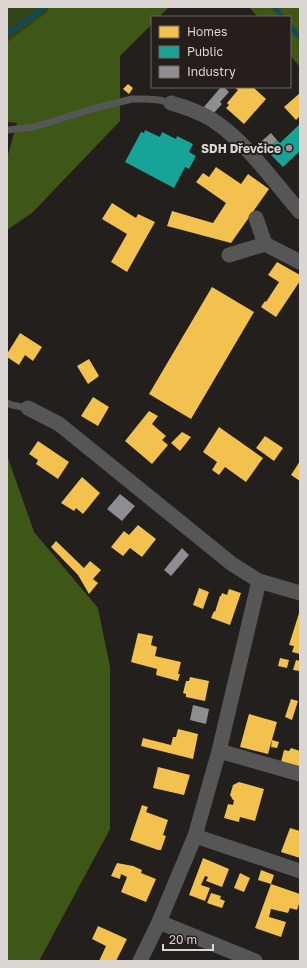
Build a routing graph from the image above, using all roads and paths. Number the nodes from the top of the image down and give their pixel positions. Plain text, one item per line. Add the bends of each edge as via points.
1 (171, 103) joint
2 (7, 130) edge
3 (300, 212) edge
4 (256, 218) dead end
5 (265, 244) junction
6 (229, 255) dead end
7 (300, 262) edge
8 (7, 403) edge
9 (28, 408) joint
10 (259, 581) junction
11 (300, 593) edge
12 (219, 751) junction
13 (300, 774) edge
14 (195, 836) junction
15 (300, 872) edge
16 (159, 922) junction
17 (140, 961) edge
18 (255, 961) edge

1 - 2 lane via 132,99 34,127
1 - 3 street via 211,119 233,135
4 - 5 street
5 - 6 street
5 - 7 street
8 - 9 lane
9 - 10 street via 59,424 232,564
10 - 11 street
10 - 12 street
12 - 13 street
12 - 14 street
14 - 15 street
14 - 16 street
16 - 17 street
16 - 18 street

